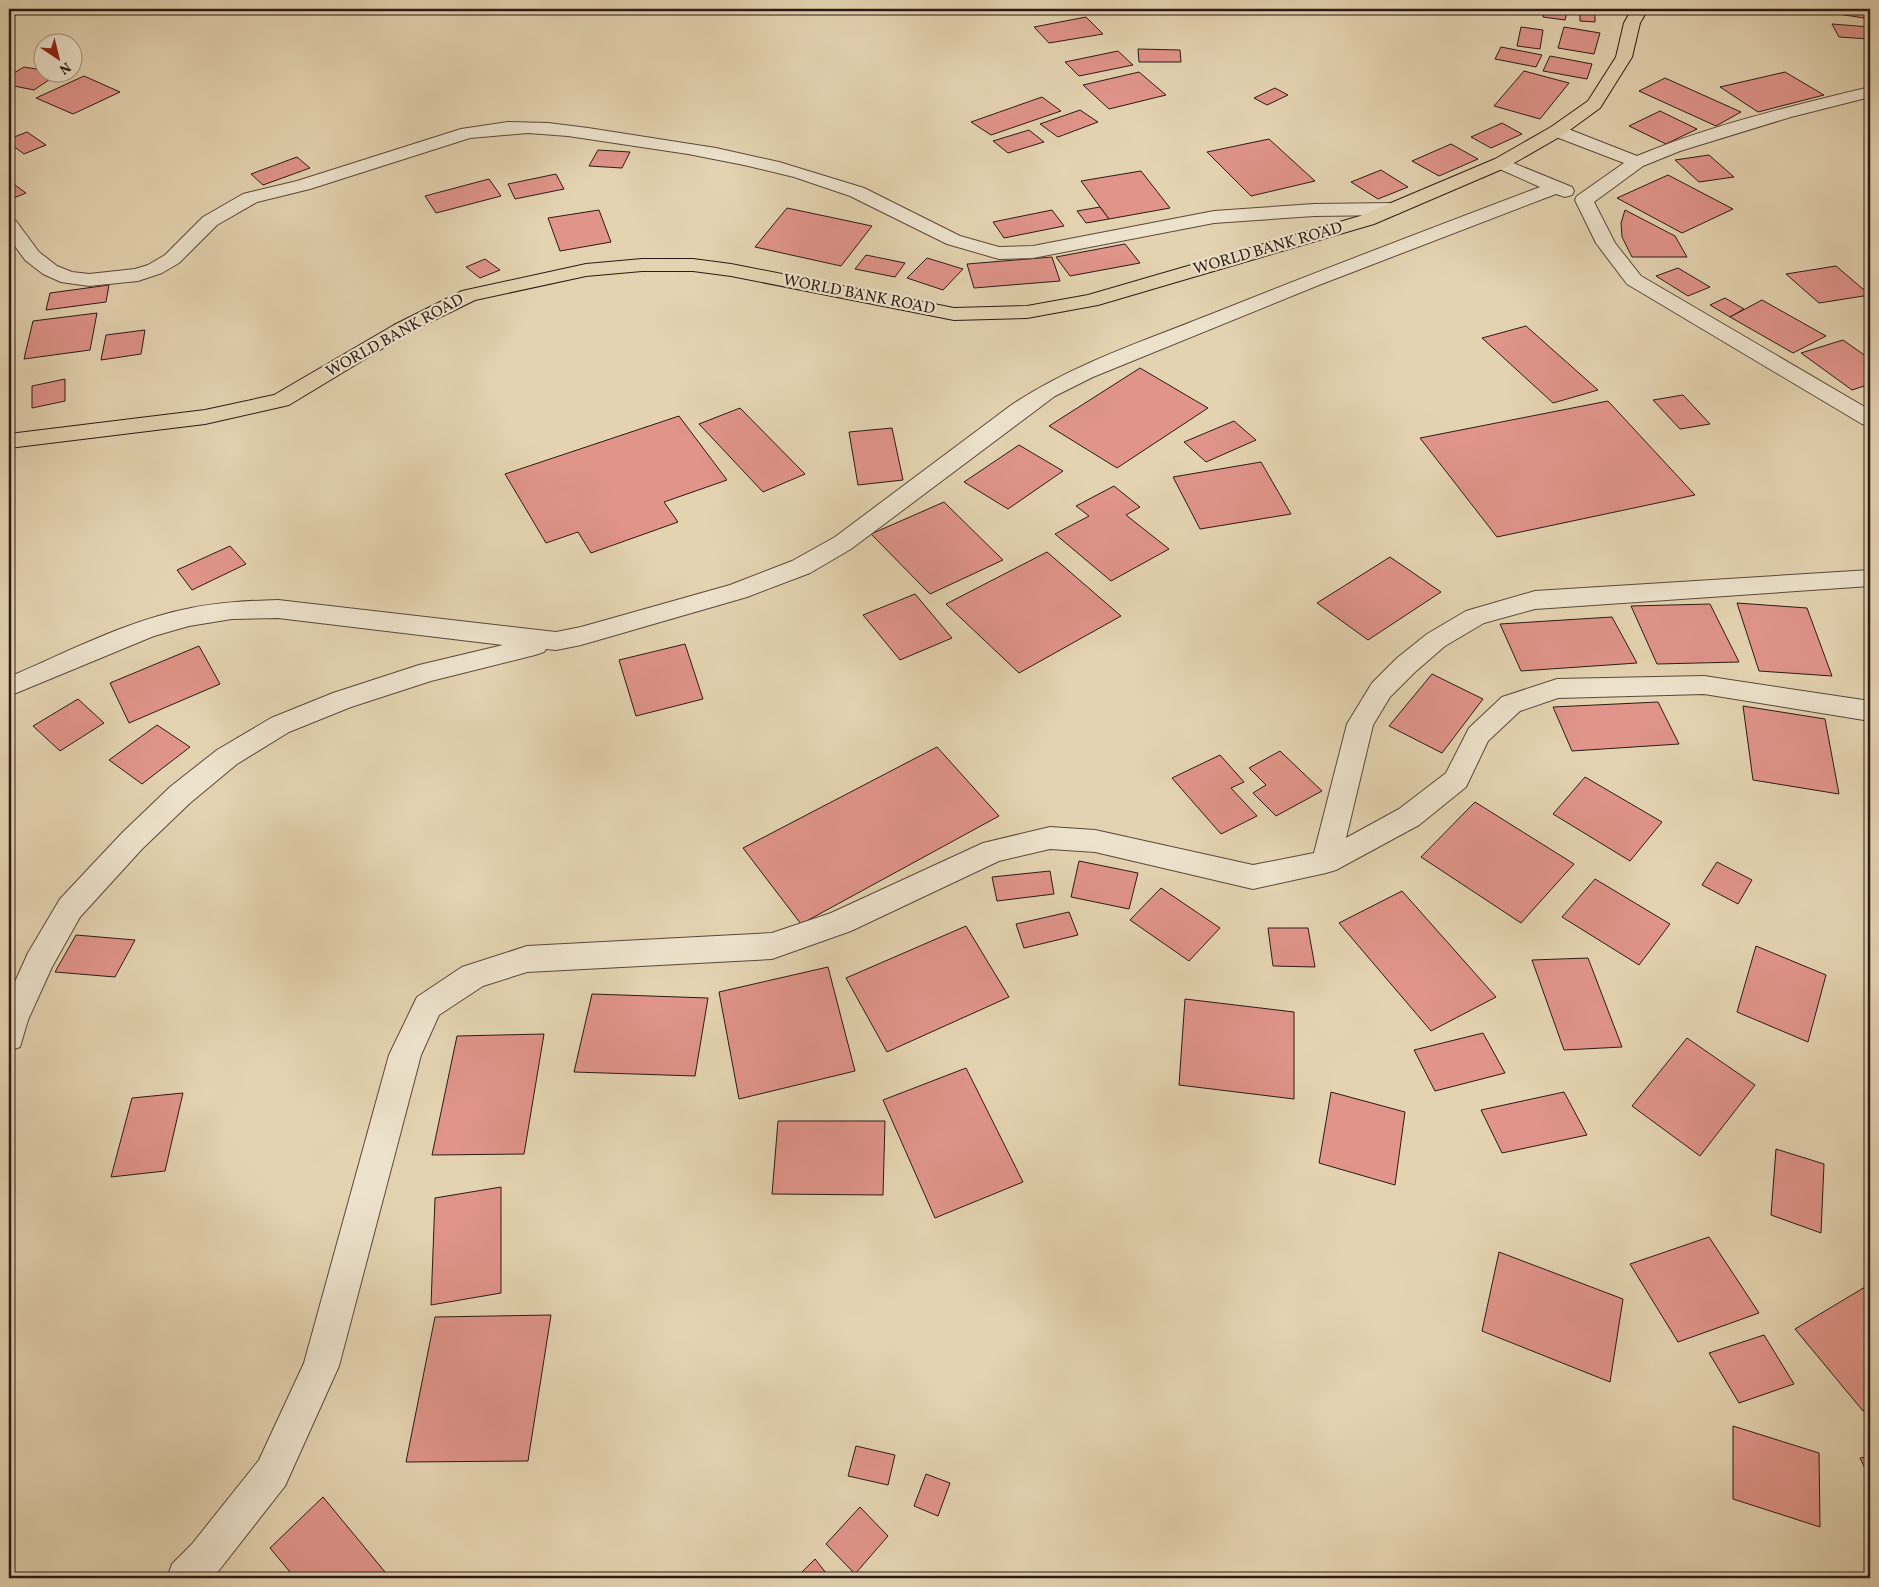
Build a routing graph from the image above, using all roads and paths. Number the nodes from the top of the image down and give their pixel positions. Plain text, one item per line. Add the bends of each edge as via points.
1 (1640, 9) edge
2 (1870, 92) edge
3 (1558, 131) junction
4 (1637, 162) junction
5 (1500, 163) junction
6 (1556, 187) junction
7 (1584, 200) junction
8 (1393, 209) junction
9 (9, 225) edge
10 (1870, 420) edge
11 (9, 440) edge
12 (1870, 578) edge
13 (556, 640) junction
14 (9, 687) edge
15 (1870, 711) edge
16 (1326, 862) junction
17 (9, 1037) edge
18 (186, 1578) edge

1 - 3 main road, WORLD BANK ROAD via 1632,23 1624,57 1594,104
2 - 4 street via 1674,146
3 - 4 street
3 - 5 main road, WORLD BANK ROAD
4 - 7 street
5 - 6 street
5 - 8 main road, WORLD BANK ROAD
6 - 7 street
6 - 13 street via 1069,379 1018,411 843,543 801,567 738,592 581,636
7 - 10 street via 1595,228 1634,280
8 - 9 street via 1306,210 1214,218 1033,252 989,252 951,240 857,192 773,164 571,130 513,126 467,133 303,185 250,198 210,221 172,259 138,275 89,280 68,278 50,270 32,256
8 - 11 main road, WORLD BANK ROAD via 1367,220 1091,301 1027,312 954,314 693,265 586,270 469,295 401,329 281,400 205,417
12 - 16 street via 1535,600 1475,618 1436,640 1406,665 1381,690 1360,724
13 - 14 street via 530,640 278,609 232,610 146,629
13 - 17 street via 428,672 342,700 280,725 228,757 132,841 70,908 39,962 13,1020
15 - 16 street via 1704,685 1557,689 1511,704 1478,735 1456,780 1410,817
16 - 18 street via 1253,877 1095,841 1050,838 993,851 841,922 772,946 527,959 473,976 428,1006 405,1055 321,1366 272,1473 206,1558

